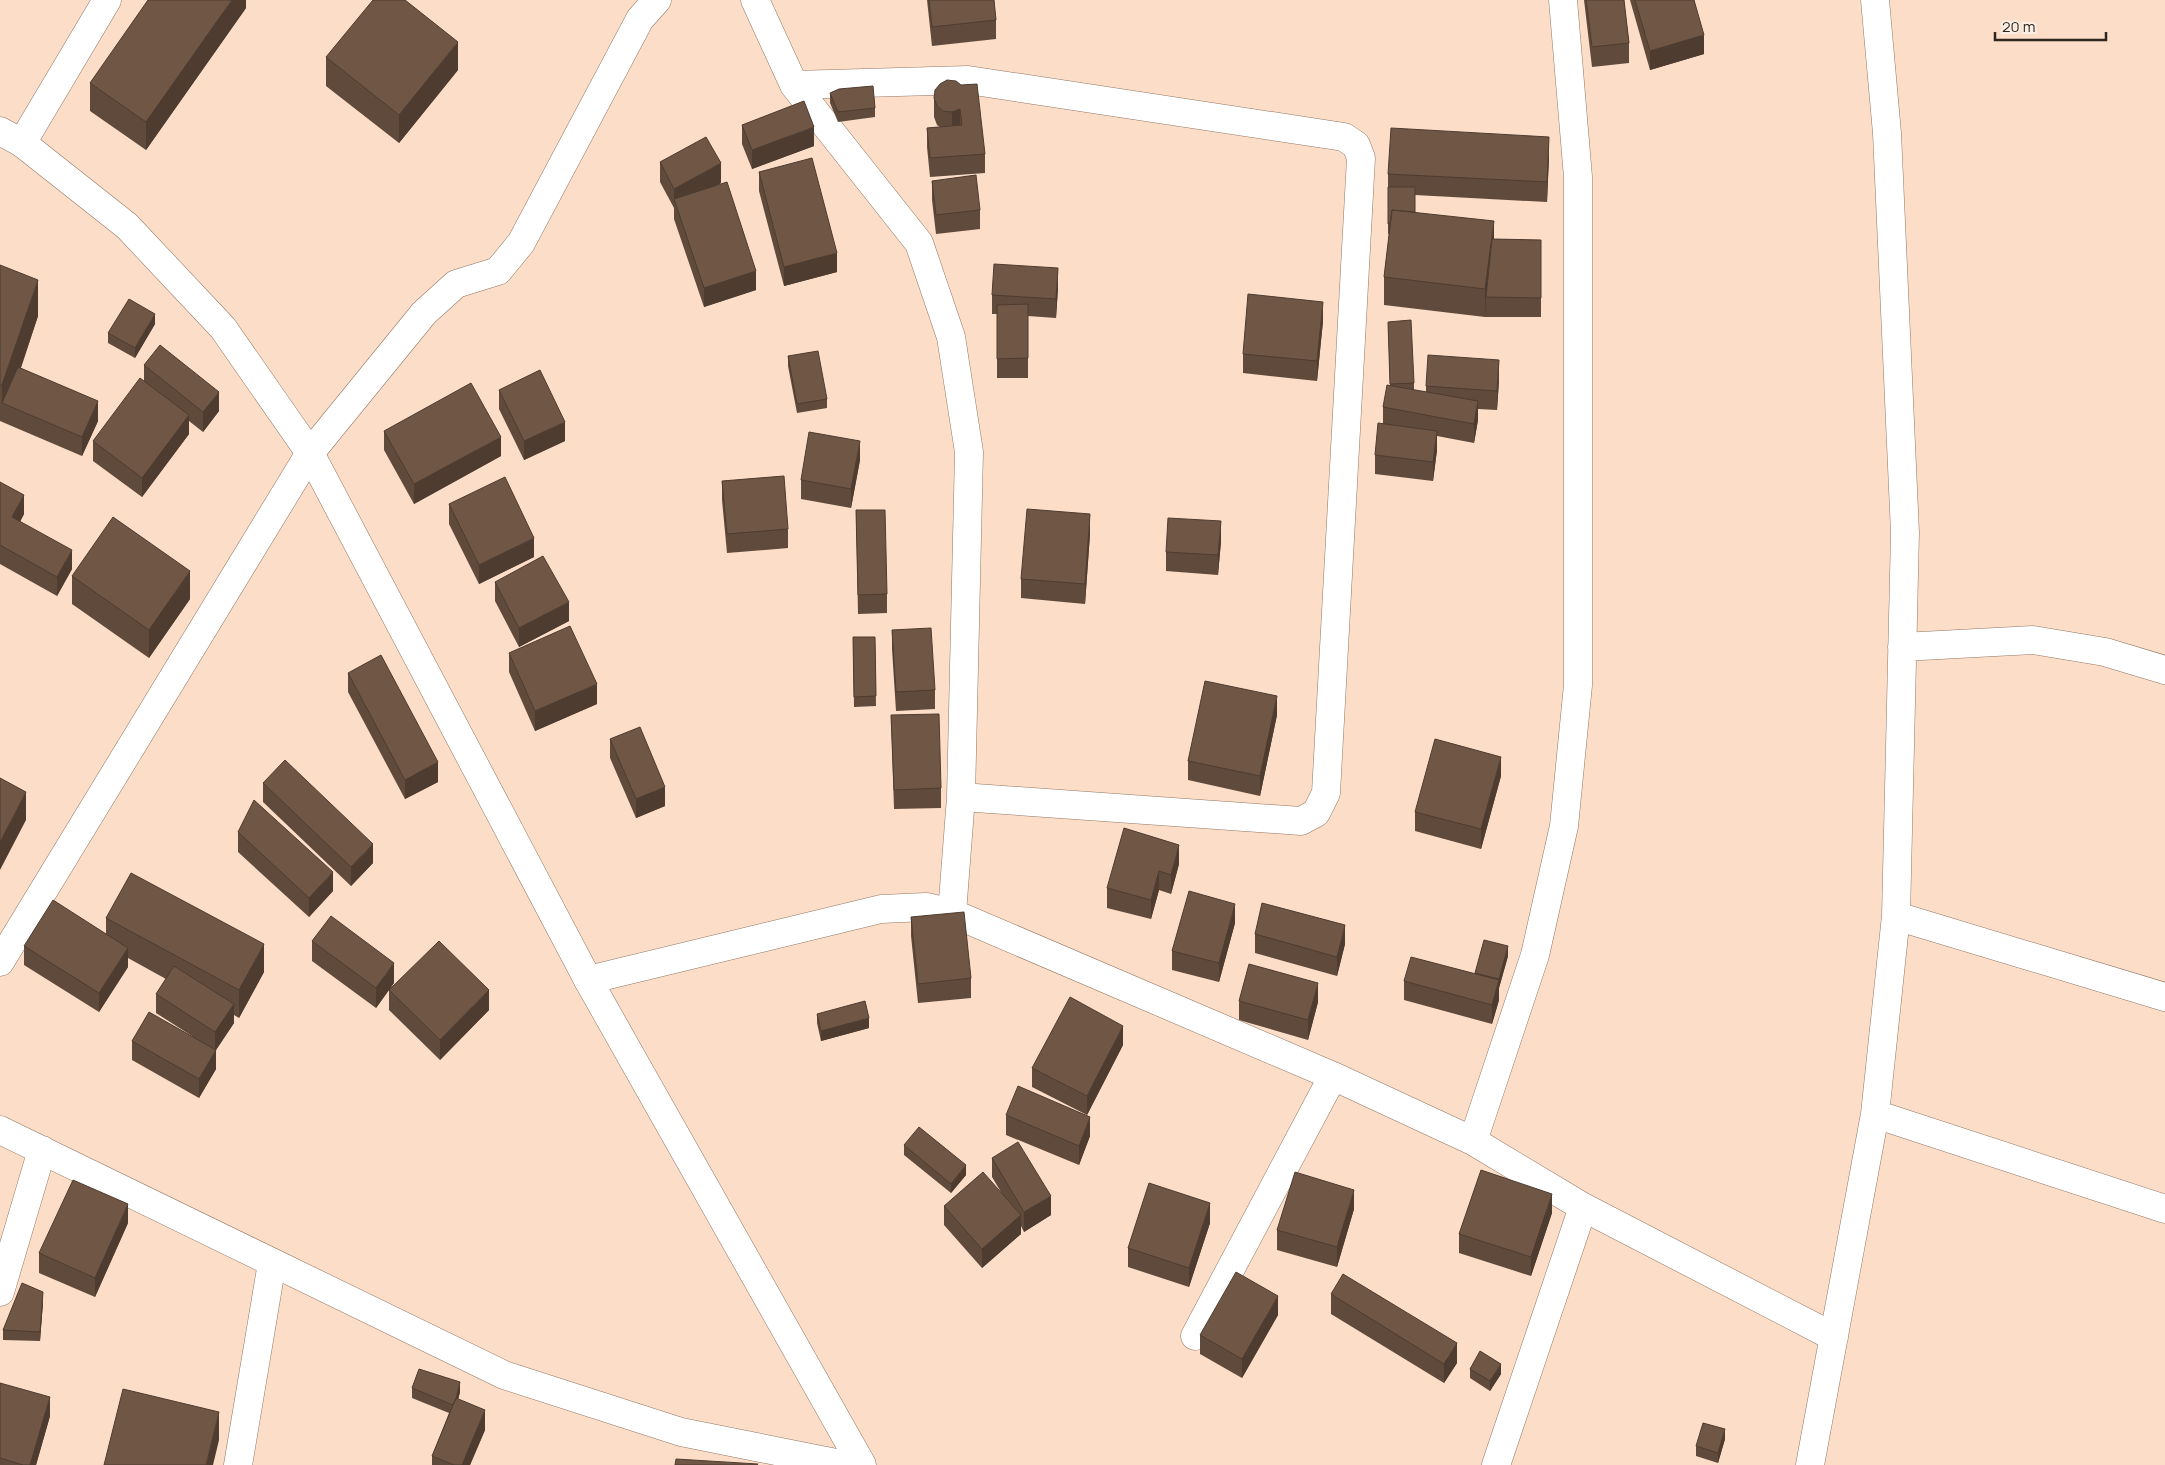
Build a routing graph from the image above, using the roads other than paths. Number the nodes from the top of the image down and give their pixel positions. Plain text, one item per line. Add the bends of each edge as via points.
1 (107, 0) edge
2 (657, 0) edge
3 (755, 0) edge
4 (1563, 0) edge
5 (1875, 0) edge
6 (794, 85) junction
7 (11, 137) edge
8 (310, 453) junction
9 (1902, 647) junction
10 (2165, 670) edge
11 (962, 797) junction
12 (952, 913) junction
13 (1896, 916) junction
14 (0, 962) edge
15 (588, 980) junction
16 (2165, 998) edge
17 (1333, 1076) junction
18 (1875, 1114) junction
19 (0, 1130) edge
20 (1473, 1142) junction
21 (42, 1150) junction
22 (1583, 1207) junction
23 (2165, 1209) edge
24 (272, 1263) junction
25 (0, 1292) edge
26 (1195, 1336) dead end
27 (1834, 1337) junction
28 (238, 1465) edge
29 (846, 1465) edge
30 (862, 1465) edge
31 (1496, 1465) edge
32 (1810, 1465) edge

1 - 7 street
2 - 8 street via 640,19 521,243 498,271 456,284 424,313
3 - 6 street
4 - 20 street via 1578,177 1578,684 1564,826 1535,955
5 - 9 street via 1887,133 1905,533
6 - 11 street via 919,243 951,337 969,452
6 - 11 street via 968,80 1344,137 1356,145 1361,158 1326,793 1316,813 1301,821
7 - 8 street via 127,226 223,328
8 - 14 street
8 - 15 street
9 - 10 street via 2034,640 2105,652
9 - 13 street
11 - 12 street
12 - 15 street via 926,907 881,909
12 - 17 street
13 - 16 street
13 - 18 street
15 - 30 street
17 - 20 street
17 - 26 street
18 - 23 street
18 - 27 street
19 - 21 street
20 - 22 street
21 - 24 street
21 - 25 street
22 - 27 street
22 - 31 street
24 - 28 street
24 - 29 street via 504,1374 681,1432
27 - 32 street

